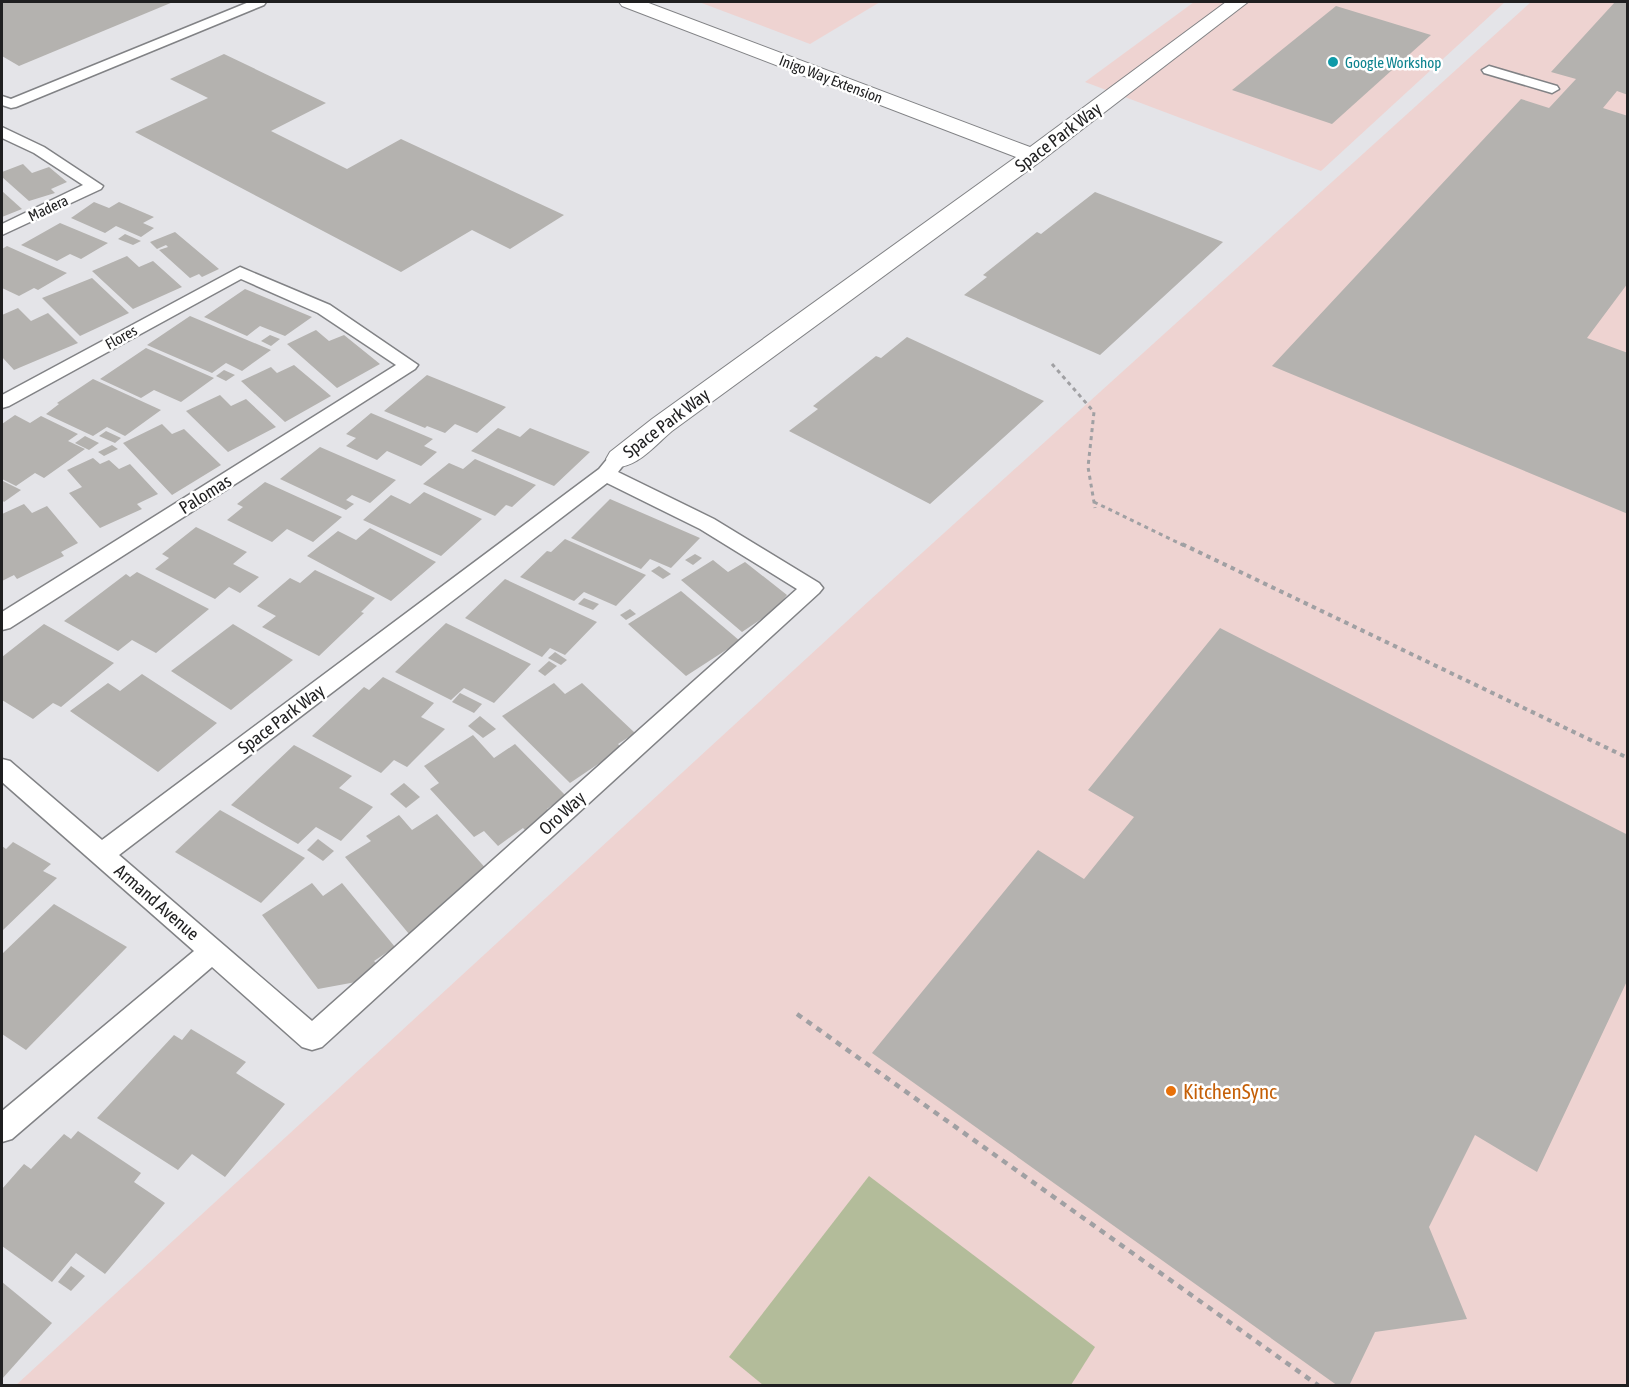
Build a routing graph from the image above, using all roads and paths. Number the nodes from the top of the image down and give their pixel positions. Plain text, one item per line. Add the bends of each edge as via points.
1 (260, 2) edge
2 (629, 2) edge
3 (1238, 2) edge
4 (1489, 70) dead end
5 (1552, 89) dead end
6 (2, 100) edge
7 (2, 132) edge
8 (1033, 156) junction
9 (2, 230) edge
10 (240, 272) joint
11 (1052, 364) dead end
12 (2, 402) edge
13 (613, 466) junction
14 (1094, 502) junction
15 (1095, 508) dead end
16 (2, 622) edge
17 (1628, 758) edge
18 (2, 768) edge
19 (102, 854) junction
20 (213, 951) junction
21 (797, 1014) dead end
22 (312, 1038) joint
23 (2, 1129) edge
24 (1319, 1386) edge

1 - 6 lane via 11,104
2 - 8 street, Inigo Way Extension
3 - 8 street, Space Park Way
4 - 5 lane
7 - 9 lane, Madera via 39,150 94,186
8 - 13 street, Space Park Way via 662,425
10 - 12 lane, Flores
10 - 16 lane, Palomas via 324,309 409,365
11 - 14 path via 1094,412 1088,467
13 - 19 lane, Space Park Way
13 - 22 lane, Oro Way via 812,588
14 - 15 path
14 - 17 path
18 - 19 lane, Armand Avenue
19 - 20 lane, Armand Avenue
20 - 22 lane, Armand Avenue
20 - 23 lane
21 - 24 path

